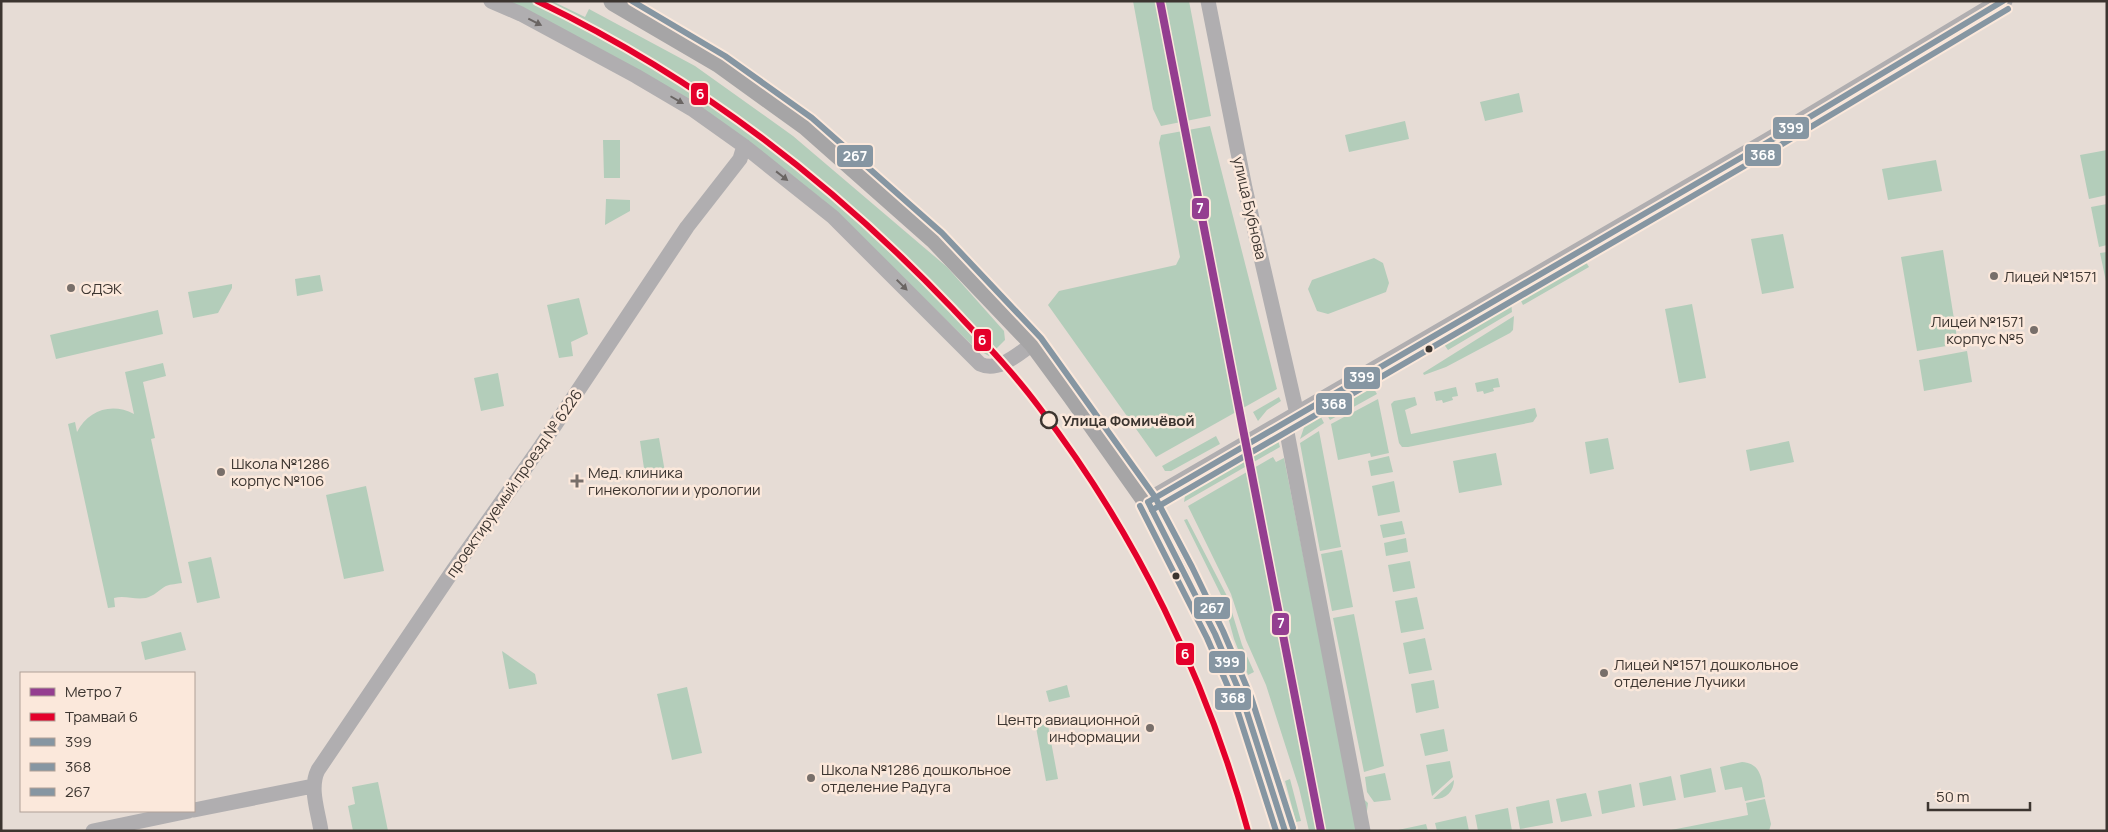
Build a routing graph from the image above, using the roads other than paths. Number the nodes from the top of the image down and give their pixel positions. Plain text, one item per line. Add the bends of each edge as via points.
1 (491, 1) edge
2 (614, 1) edge
3 (1208, 1) edge
4 (2003, 1) edge
5 (744, 146) junction
6 (1034, 343) junction
7 (1291, 418) junction
8 (1148, 502) junction
9 (313, 786) junction
10 (195, 810) edge
11 (184, 812) edge
12 (93, 831) edge
13 (321, 831) edge
14 (1285, 831) edge
15 (1363, 831) edge

1 -> 5 street via 636,76 692,109
2 - 6 main road via 720,63 806,125 936,240
3 - 7 street, улица Бубнова
4 - 7 street via 1768,142
5 -> 6 street via 833,217 980,364 997,367
5 - 9 street, проектируемый проезд № 6226 via 740,160 688,227 341,734 318,770
6 - 8 main road
7 - 8 street
7 - 15 street, улица Бубнова
8 - 14 main road via 1211,626 1244,700
9 - 10 street
9 - 13 street
11 - 12 street

